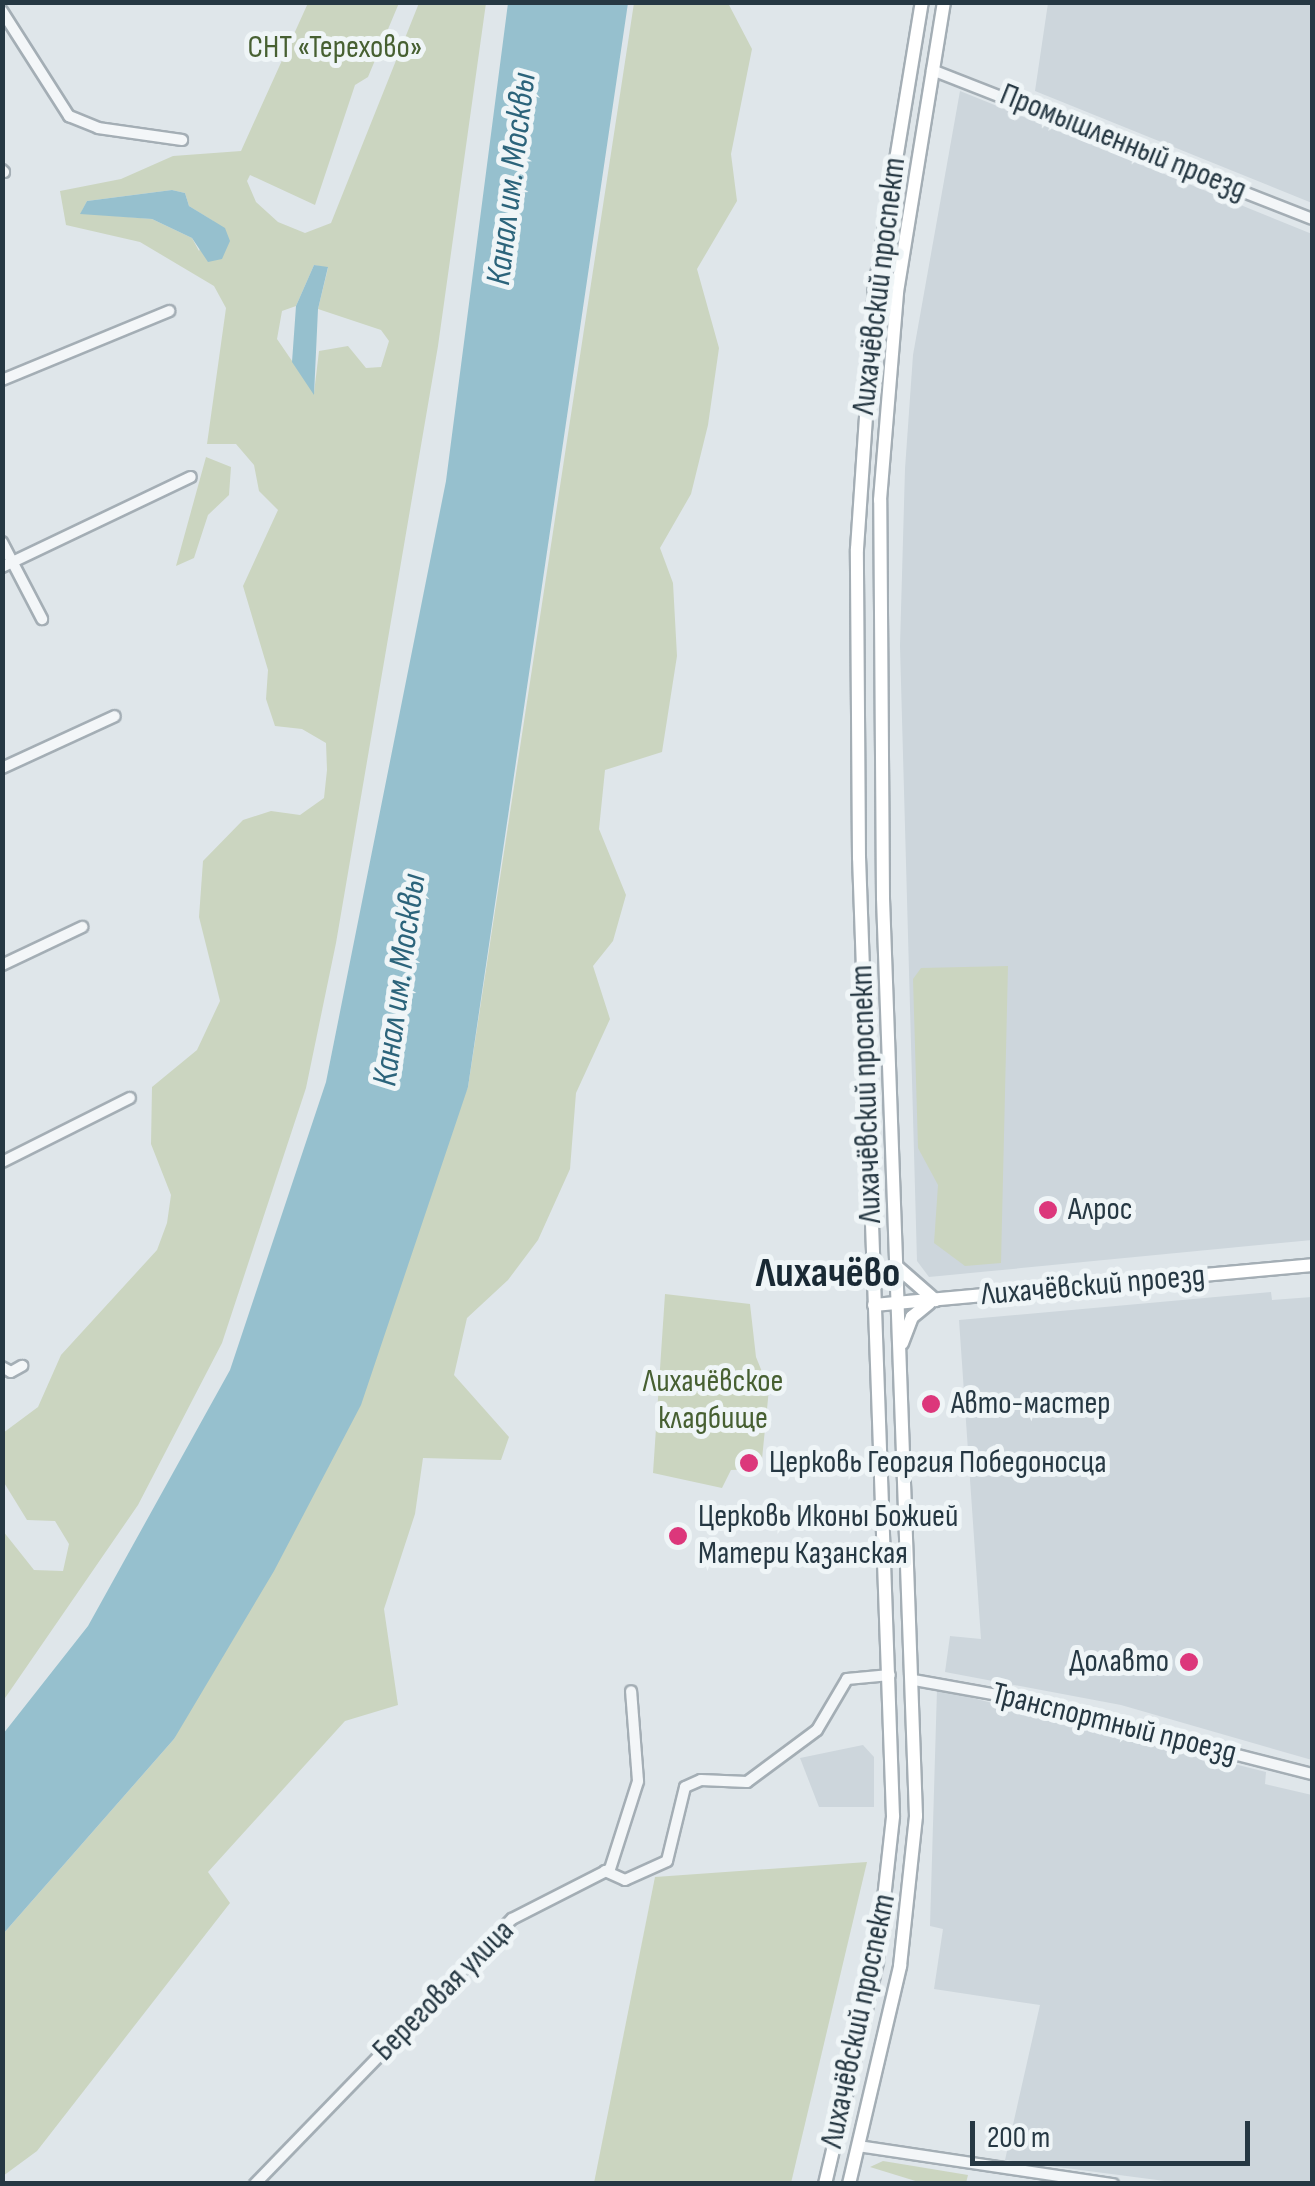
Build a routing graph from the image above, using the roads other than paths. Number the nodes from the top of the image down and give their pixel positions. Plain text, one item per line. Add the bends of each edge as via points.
1 (922, 2) edge
2 (944, 2) edge
3 (2, 11) edge
4 (932, 70) junction
5 (182, 140) dead end
6 (1312, 220) edge
7 (169, 311) dead end
8 (2, 380) edge
9 (191, 477) dead end
10 (2, 542) edge
11 (7, 564) edge
12 (42, 619) dead end
13 (116, 716) dead end
14 (2, 768) edge
15 (82, 927) dead end
16 (2, 965) edge
17 (130, 1098) dead end
18 (2, 1162) edge
19 (1312, 1265) edge
20 (896, 1266) junction
21 (936, 1300) junction
22 (897, 1304) junction
23 (874, 1305) junction
24 (899, 1350) junction
25 (22, 1366) dead end
26 (2, 1367) edge
27 (890, 1675) junction
28 (914, 1680) junction
29 (632, 1691) dead end
30 (1312, 1774) edge
31 (605, 1871) junction
32 (858, 2146) junction
33 (255, 2184) edge
34 (825, 2184) edge
35 (849, 2184) edge
36 (1113, 2184) edge

1 - 23 main road, Лихачёвский проспект via 874,288 858,499 858,805
2 - 4 main road, Лихачёвский проспект
3 - 5 street via 69,116 98,128
4 - 6 street, Промышленный проезд
4 - 20 main road, Лихачёвский проспект via 897,292 880,500 880,787
7 - 8 street
9 - 11 street
10 - 11 street
11 - 12 street
13 - 14 street
15 - 16 street
17 - 18 street
19 - 21 main road, Лихачёвский проезд
20 - 21 main road
20 - 22 main road, Лихачёвский проспект
21 - 22 main road, Лихачёвский проезд
21 - 24 main road via 912,1317
22 - 23 main road, Лихачёвский проезд
22 - 24 main road, Лихачёвский проспект
23 - 27 main road, Лихачёвский проспект
24 - 28 main road, Лихачёвский проспект
25 - 26 street via 12,1372
27 - 31 street via 847,1678 817,1730 748,1782 685,1786 667,1860 625,1880
27 - 34 main road, Лихачёвский проспект via 893,1816 885,1914
28 - 30 street, Транспортный проезд via 1014,1698
28 - 32 main road, Лихачёвский проспект via 916,1816 908,1917
29 - 31 street via 638,1781
31 - 33 street, Береговая улица via 512,1919
32 - 35 main road, Лихачёвский проспект
32 - 36 street

